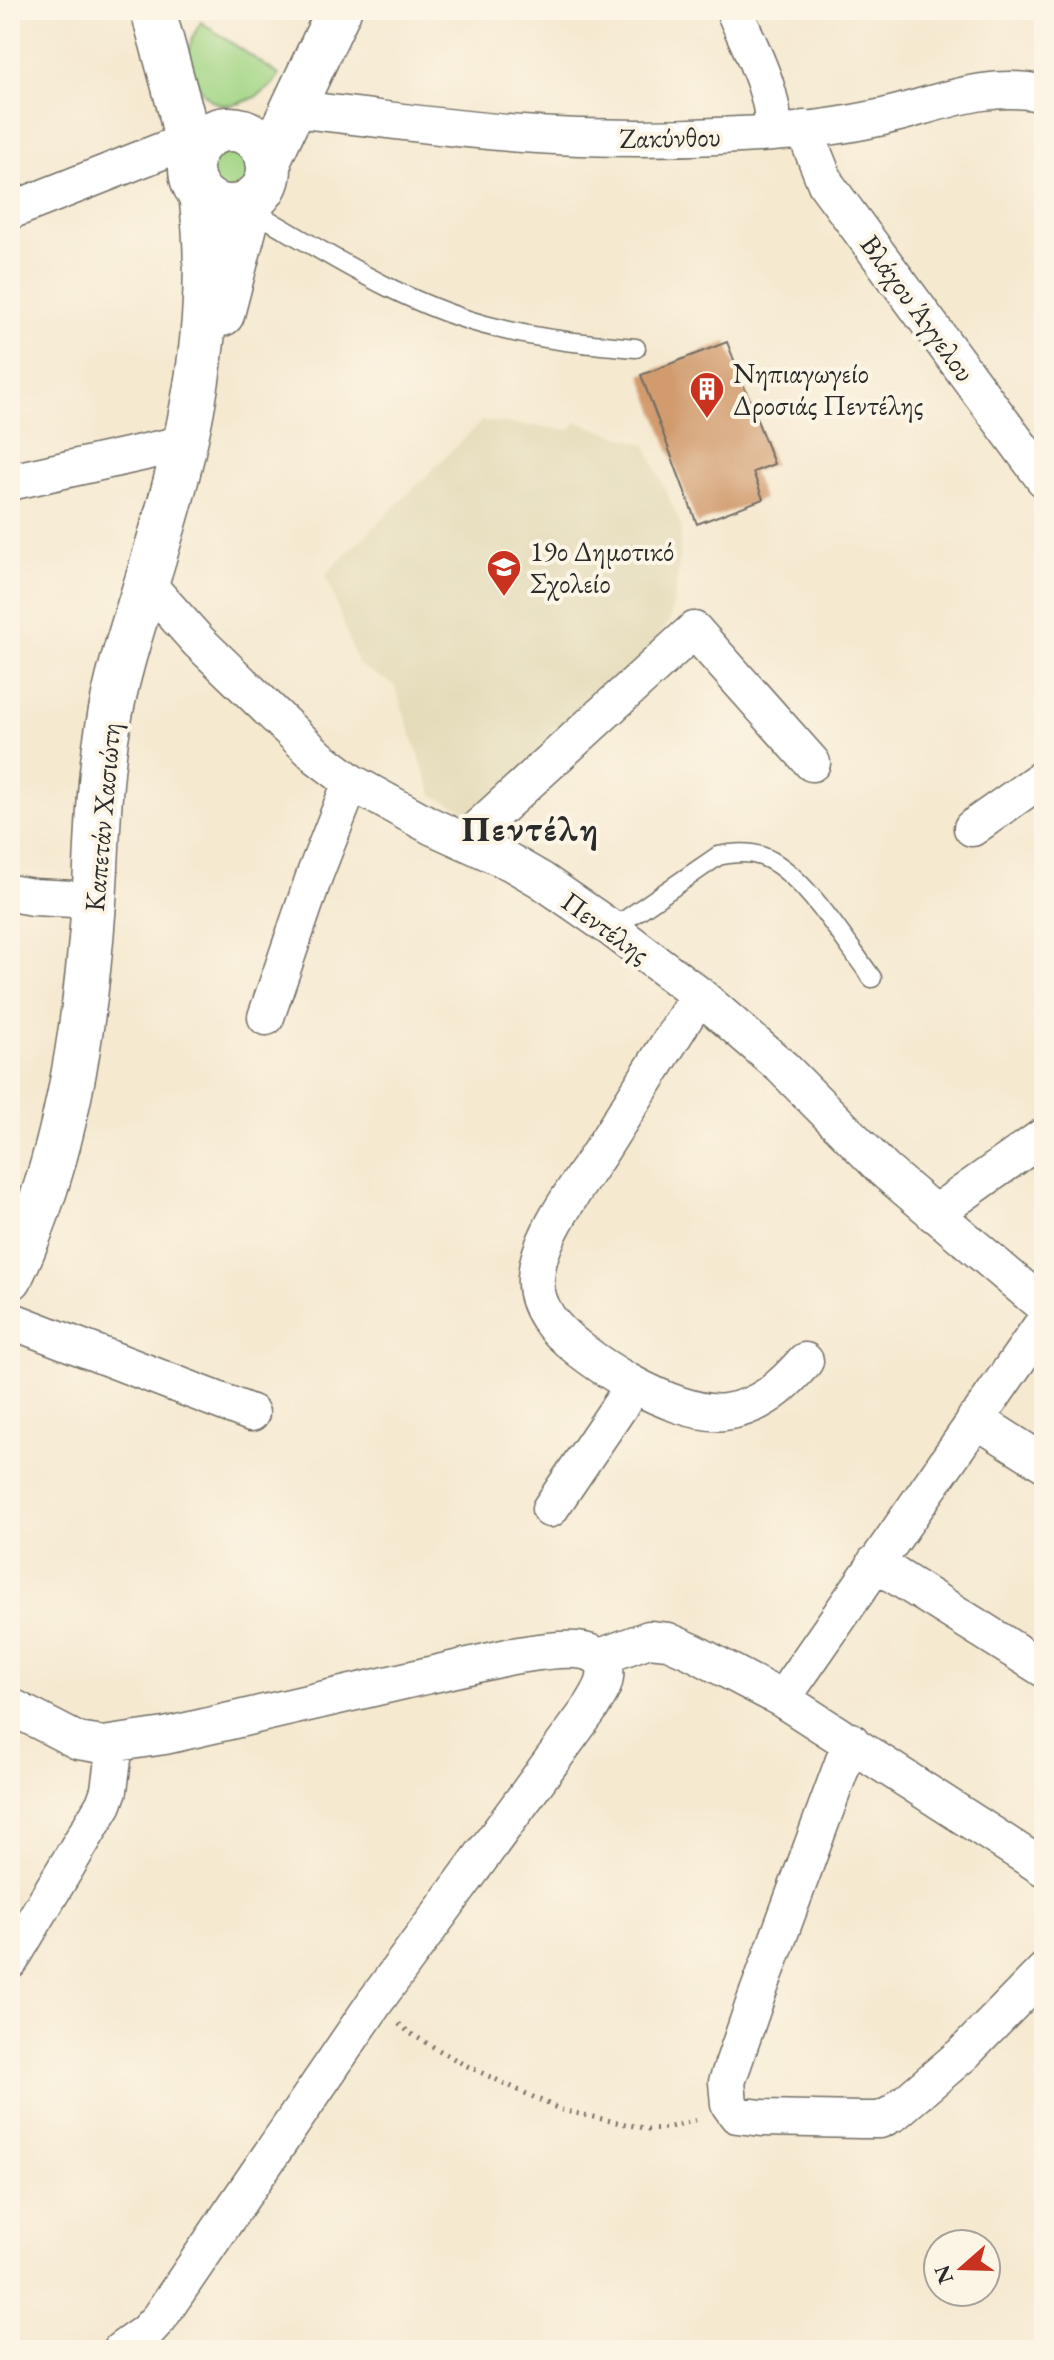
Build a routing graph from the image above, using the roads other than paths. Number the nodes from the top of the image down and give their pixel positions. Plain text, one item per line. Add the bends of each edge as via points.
1 (153, 10) edge
2 (339, 10) edge
3 (734, 10) edge
4 (1044, 94) edge
5 (293, 109) junction
6 (788, 131) junction
7 (221, 160) junction
8 (10, 211) edge
9 (636, 348) dead end
10 (186, 443) junction
11 (1044, 479) edge
12 (10, 482) edge
13 (146, 583) junction
14 (812, 763) dead end
15 (1044, 777) edge
16 (351, 782) junction
17 (972, 828) dead end
18 (465, 840) junction
19 (10, 893) edge
20 (94, 900) junction
21 (612, 929) junction
22 (872, 978) dead end
23 (699, 995) junction
24 (266, 1017) dead end
25 (1044, 1136) edge
26 (934, 1214) junction
27 (10, 1278) edge
28 (1044, 1306) edge
29 (10, 1320) edge
30 (1044, 1322) edge
31 (805, 1361) dead end
32 (634, 1385) junction
33 (251, 1413) dead end
34 (975, 1419) junction
35 (1044, 1463) edge
36 (550, 1509) dead end
37 (875, 1563) junction
38 (600, 1657) junction
39 (1044, 1669) edge
40 (782, 1699) junction
41 (10, 1706) edge
42 (851, 1741) junction
43 (115, 1744) junction
44 (1044, 1868) edge
45 (10, 1961) edge
46 (1044, 1971) edge
47 (121, 2350) edge

1 - 7 street, Καπετάν Χασιώτη
2 - 5 street
3 - 6 street, Βλάχου Άγγελου via 774,120
4 - 6 street, Ζακύνθου via 983,91 879,118
5 - 6 street, Ζακύνθου via 522,134 648,138
5 - 7 street
6 - 11 street, Βλάχου Άγγελου
7 - 8 street
7 - 9 lane via 371,278 420,301 535,337
7 - 10 street, Καπετάν Χασιώτη via 206,231 202,355
10 - 12 street
10 - 13 street, Καπετάν Χασιώτη
13 - 16 street, Πεντέλης via 249,691
13 - 20 street, Καπετάν Χασιώτη via 108,726
14 - 18 street via 694,630
15 - 17 street
16 - 18 street, Πεντέλης
16 - 24 street
18 - 21 street, Πεντέλης via 541,880
19 - 20 street
20 - 27 street, Καπετάν Χασιώτη via 88,978 67,1106 41,1204
21 - 22 lane via 718,856 761,856 791,873
21 - 23 street, Πεντέλης
23 - 26 street, Πεντέλης
23 - 32 street via 557,1220 537,1264 536,1291 550,1321
25 - 26 street
26 - 28 street, Πεντέλης
29 - 33 street
30 - 34 street
31 - 32 street via 762,1400 722,1413 677,1404
32 - 36 street
34 - 35 street
34 - 37 street
37 - 39 street
37 - 40 street
38 - 40 street via 660,1639
38 - 43 street via 584,1650 512,1656
38 - 47 street via 605,1677 591,1707 375,2002 159,2318
40 - 42 street
41 - 43 street via 78,1741
42 - 44 street
42 - 46 street via 727,2082 729,2104 737,2115 880,2120 924,2090
43 - 45 street via 104,1804

